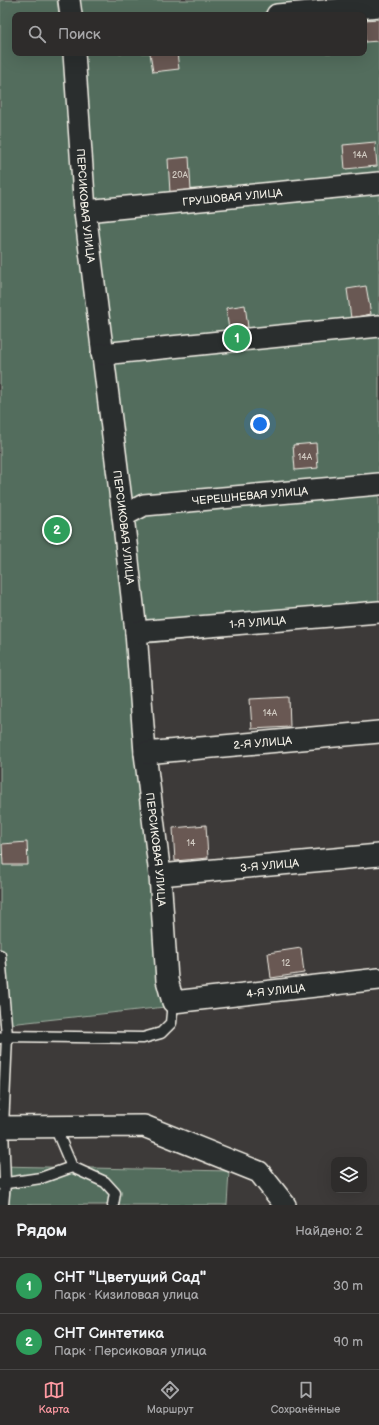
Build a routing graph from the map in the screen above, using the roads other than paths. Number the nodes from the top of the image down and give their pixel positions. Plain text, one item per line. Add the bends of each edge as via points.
1 (69, 0) edge
2 (379, 6) edge
3 (71, 12) edge
4 (311, 12) edge
5 (74, 56) edge
6 (379, 183) edge
7 (86, 211) junction
8 (379, 326) edge
9 (102, 354) junction
10 (379, 484) edge
11 (123, 516) junction
12 (379, 612) edge
13 (136, 632) junction
14 (379, 732) edge
15 (145, 753) junction
16 (379, 855) edge
17 (160, 874) junction
18 (0, 955) edge
19 (379, 980) edge
20 (173, 1002) junction
21 (4, 1037) edge
22 (1, 1127) edge
23 (55, 1127) junction
24 (72, 1167) junction
25 (3, 1183) edge
26 (3, 1205) edge
27 (114, 1205) edge
28 (285, 1205) edge

1 - 3 street
2 - 4 street
5 - 7 street, ПЕРСИКОВАЯ УЛИЦА
6 - 7 street, ГРУШОВАЯ УЛИЦА
7 - 9 street, ПЕРСИКОВАЯ УЛИЦА
8 - 9 street
9 - 11 street, ПЕРСИКОВАЯ УЛИЦА
10 - 11 street, ЧЕРЕШНЕВАЯ УЛИЦА via 144,505
11 - 13 street, ПЕРСИКОВАЯ УЛИЦА
12 - 13 street, 1-Я УЛИЦА
13 - 15 street, ПЕРСИКОВАЯ УЛИЦА
14 - 15 street, 2-Я УЛИЦА
15 - 17 street, ПЕРСИКОВАЯ УЛИЦА
16 - 17 street, 3-Я УЛИЦА
17 - 20 street, ПЕРСИКОВАЯ УЛИЦА via 167,980
18 - 21 lane
19 - 20 street, 4-Я УЛИЦА
20 - 21 lane via 171,1023 161,1033 143,1038
21 - 22 lane
22 - 23 street
22 - 25 lane
23 - 24 lane
23 - 28 street via 144,1126 259,1172
24 - 25 lane via 41,1178
24 - 27 lane via 105,1182 115,1193
25 - 26 lane

